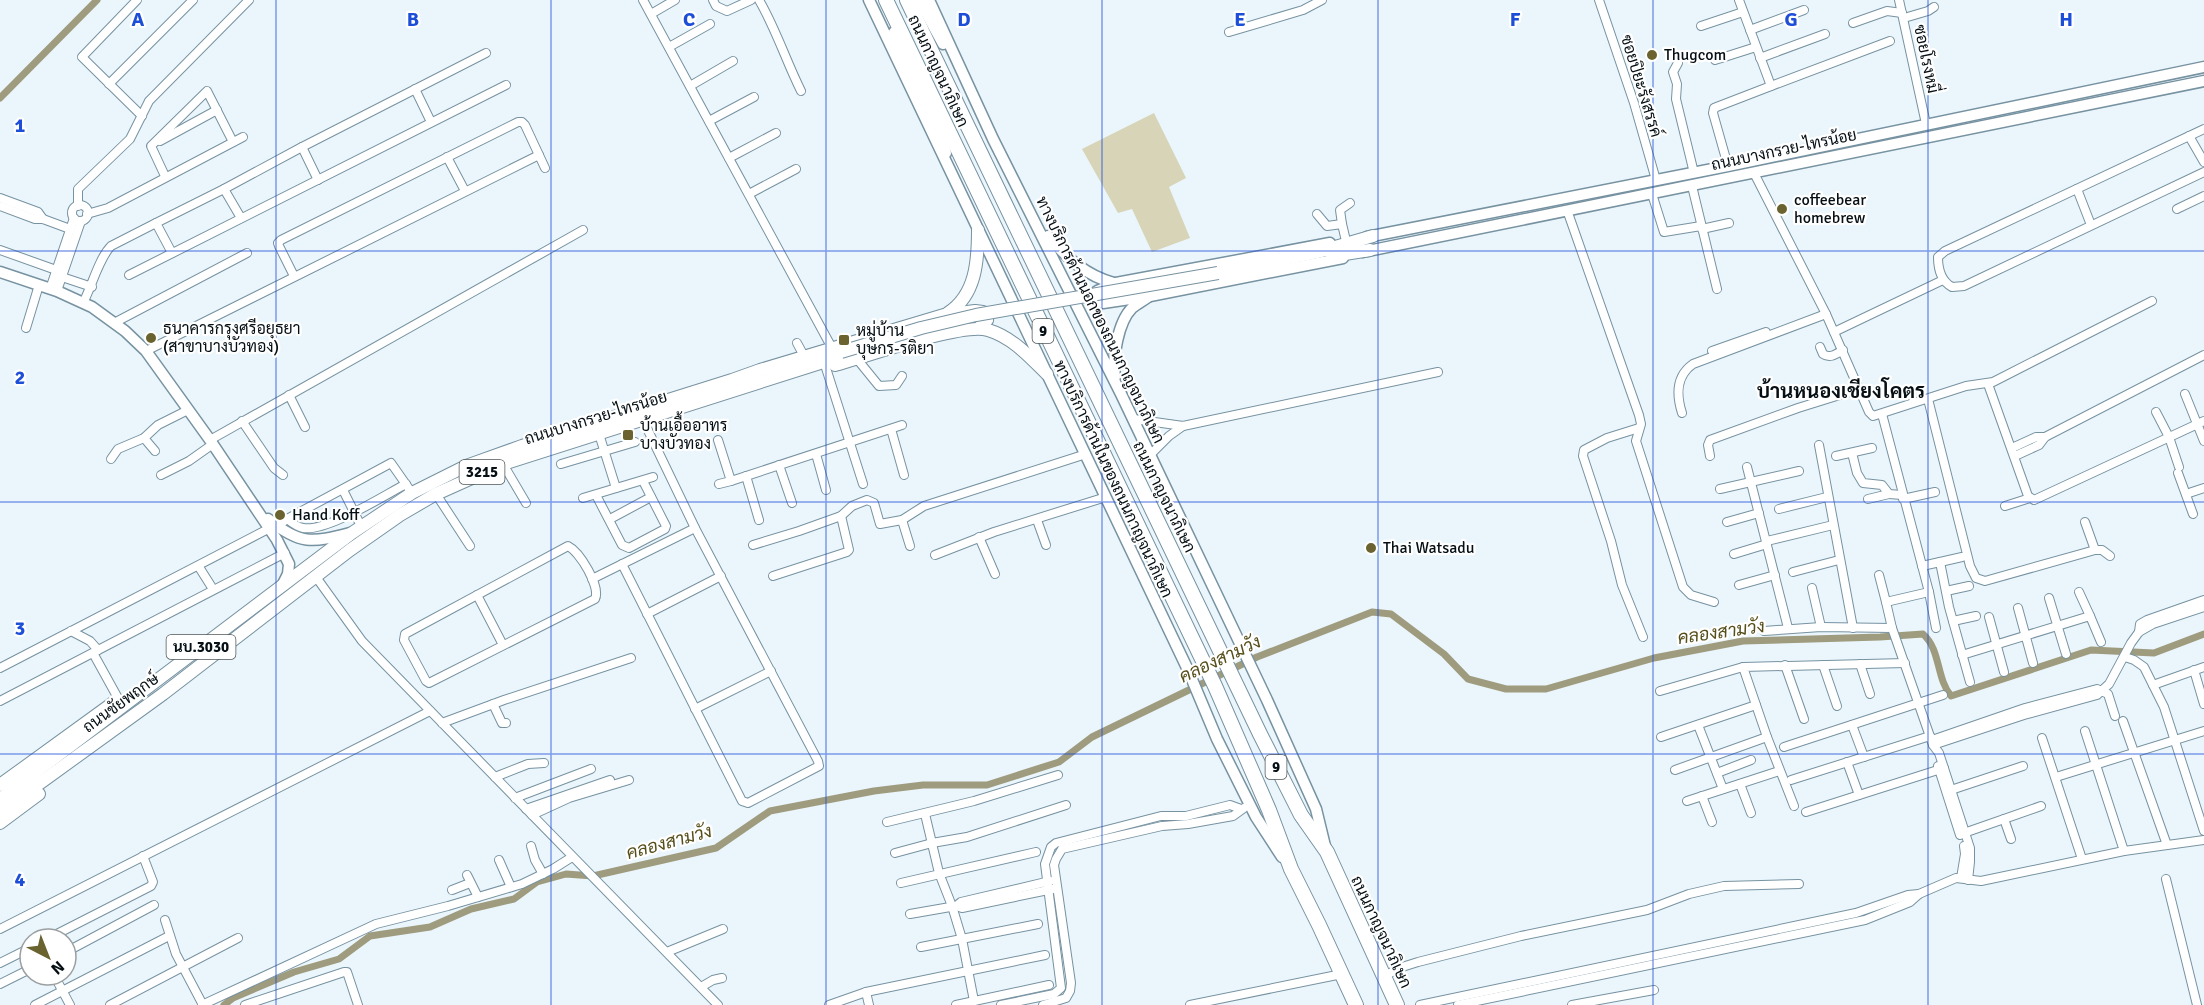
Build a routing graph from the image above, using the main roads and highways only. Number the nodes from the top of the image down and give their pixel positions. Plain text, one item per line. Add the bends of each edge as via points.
1 (879, 0) edge
2 (907, 0) edge
3 (919, 0) edge
4 (929, 0) edge
5 (2204, 67) edge
6 (2204, 81) edge
7 (968, 86) junction
8 (1033, 216) junction
9 (978, 230) junction
10 (1373, 236) junction
11 (1370, 250) junction
12 (0, 272) edge
13 (1219, 274) junction
14 (1116, 283) junction
15 (1150, 296) junction
16 (944, 315) junction
17 (979, 328) junction
18 (838, 352) junction
19 (1047, 374) junction
20 (734, 386) junction
21 (1117, 386) junction
22 (273, 527) junction
23 (357, 529) junction
24 (282, 586) junction
25 (252, 609) joint
26 (260, 619) joint
27 (151, 685) junction
28 (163, 694) junction
29 (65, 758) junction
30 (0, 785) edge
31 (0, 799) edge
32 (0, 812) edge
33 (0, 823) edge
34 (1327, 852) junction
35 (1291, 869) junction
36 (1356, 1005) edge
37 (1397, 1005) edge

1 - 9 main road, ทางบริการด้านในของถนนกาญจนาภิเษก via 941,134 950,168
1 - 35 highway, ถนนกาญจนาภิเษก / 9 via 1215,686
2 - 34 highway, ถนนกาญจนาภิเษก / 9 via 1300,815
3 - 7 main road
4 - 7 main road, ทางบริการด้านนอกของถนนกาญจนาภิเษก
5 - 10 main road, ถนนบางกรวย-ไทรน้อย
6 - 11 main road, ถนนบางกรวย-ไทรน้อย
7 - 8 main road, ทางบริการด้านนอกของถนนกาญจนาภิเษก
8 - 14 main road via 1074,263 1098,278
8 - 21 main road, ทางบริการด้านนอกของถนนกาญจนาภิเษก
9 - 16 main road via 978,258 969,290 963,301
9 - 19 main road, ทางบริการด้านในของถนนกาญจนาภิเษก
10 - 13 main road
10 - 14 main road, ถนนบางกรวย-ไทรน้อย
11 - 13 main road
11 - 15 main road, ถนนบางกรวย-ไทรน้อย via 1320,264
12 - 22 main road, ถนนบางกรวย-ไทรน้อย / 3215 via 83,303 146,351 258,512
13 - 18 main road, bridge via 967,321
14 - 15 main road, ถนนบางกรวย-ไทรน้อย via 1096,291 1095,299 1103,303
15 - 21 main road via 1131,309 1119,334 1114,356
16 - 17 main road via 983,312 987,321
16 - 18 main road
17 - 19 main road via 1005,338
17 - 20 main road via 937,336 763,388
18 - 20 main road
18 - 20 main road via 804,356
19 - 35 main road, ทางบริการด้านในของถนนกาญจนาภิเษก via 1188,670 1246,807
20 - 23 main road, ถนนบางกรวย-ไทรน้อย / 3215 via 493,456 409,489
20 - 26 main road, ถนนบางกรวย-ไทรน้อย / 3215 via 503,465 436,494 382,527
21 - 34 main road, ทางบริการด้านนอกของถนนกาญจนาภิเษก via 1316,809
22 - 23 main road, ถนนบางกรวย-ไทรน้อย / 3215 via 314,542
22 - 24 main road, ถนนบางกรวย-ไทรน้อย / 3215 via 289,569
23 - 24 main road, ถนนบางกรวย-ไทรน้อย / 3215
24 - 25 main road, ถนนบางกรวย-ไทรน้อย / 3215
25 - 27 main road, ถนนชัยพฤกษ์ / นบ.3030
26 - 28 main road, ถนนชัยพฤกษ์ / นบ.3030
27 - 29 main road, ถนนชัยพฤกษ์ / นบ.3030
27 - 30 main road via 119,700
28 - 29 main road, ถนนชัยพฤกษ์ / นบ.3030
28 - 33 main road via 140,718
29 - 31 main road, ถนนชัยพฤกษ์ / นบ.3030
29 - 32 main road, ถนนชัยพฤกษ์ / นบ.3030
34 - 37 highway, ถนนกาญจนาภิเษก / 9
35 - 36 highway, ถนนกาญจนาภิเษก / 9

